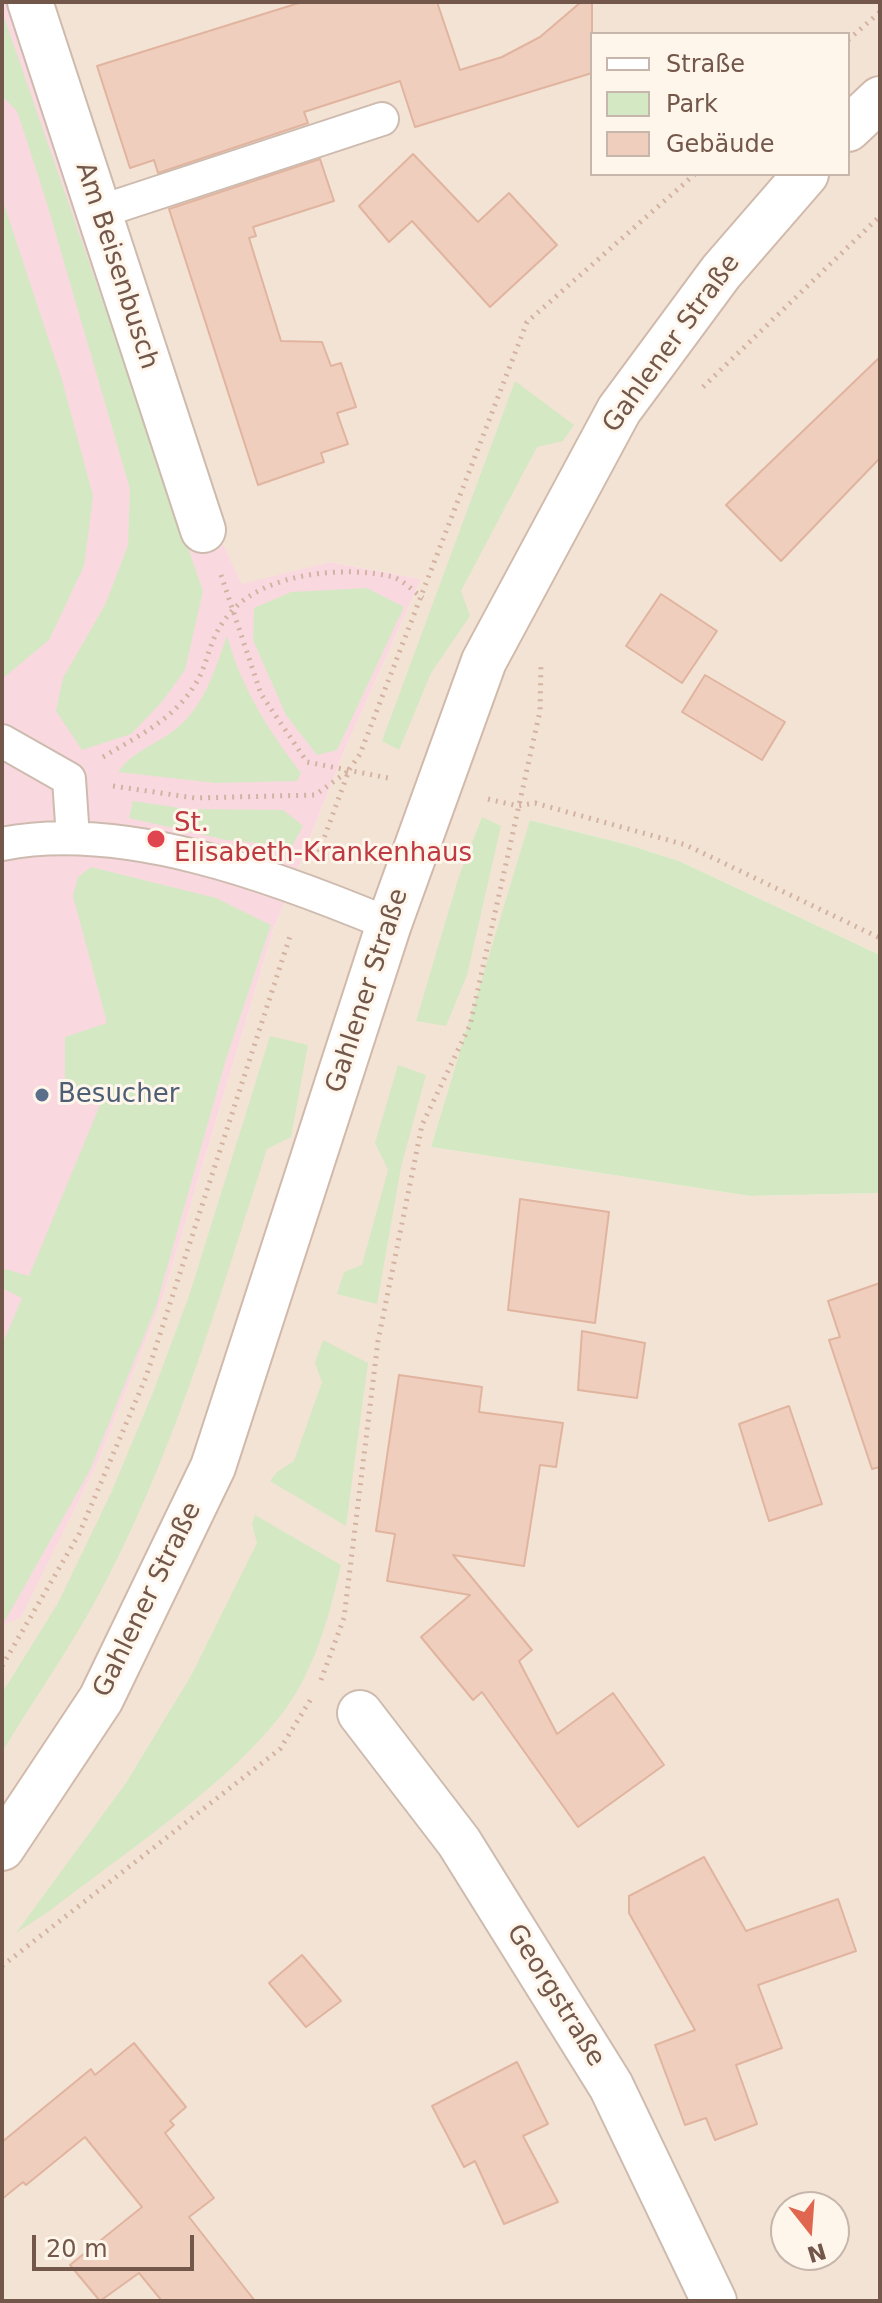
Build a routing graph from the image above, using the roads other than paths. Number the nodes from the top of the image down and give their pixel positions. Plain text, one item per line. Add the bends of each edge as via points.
1 (30, 2) edge
2 (880, 99) edge
3 (382, 119) dead end
4 (850, 127) edge
5 (804, 176) edge
6 (99, 212) junction
7 (203, 530) road end
8 (2, 741) edge
9 (73, 838) junction
10 (2, 844) edge
11 (389, 924) junction
12 (360, 1713) dead end
13 (2, 1848) edge
14 (714, 2301) edge

1 - 6 main road, Am Beisenbusch
2 - 4 main road
3 - 6 lane
5 - 11 main road, Gahlener Straße via 721,272 619,410 484,661
6 - 7 main road, Am Beisenbusch
8 - 9 lane via 69,779
9 - 10 lane
9 - 11 lane via 191,858 305,889
11 - 13 main road, Gahlener Straße via 213,1467 101,1699
12 - 14 main road, Georgstraße via 459,1842 611,2086

